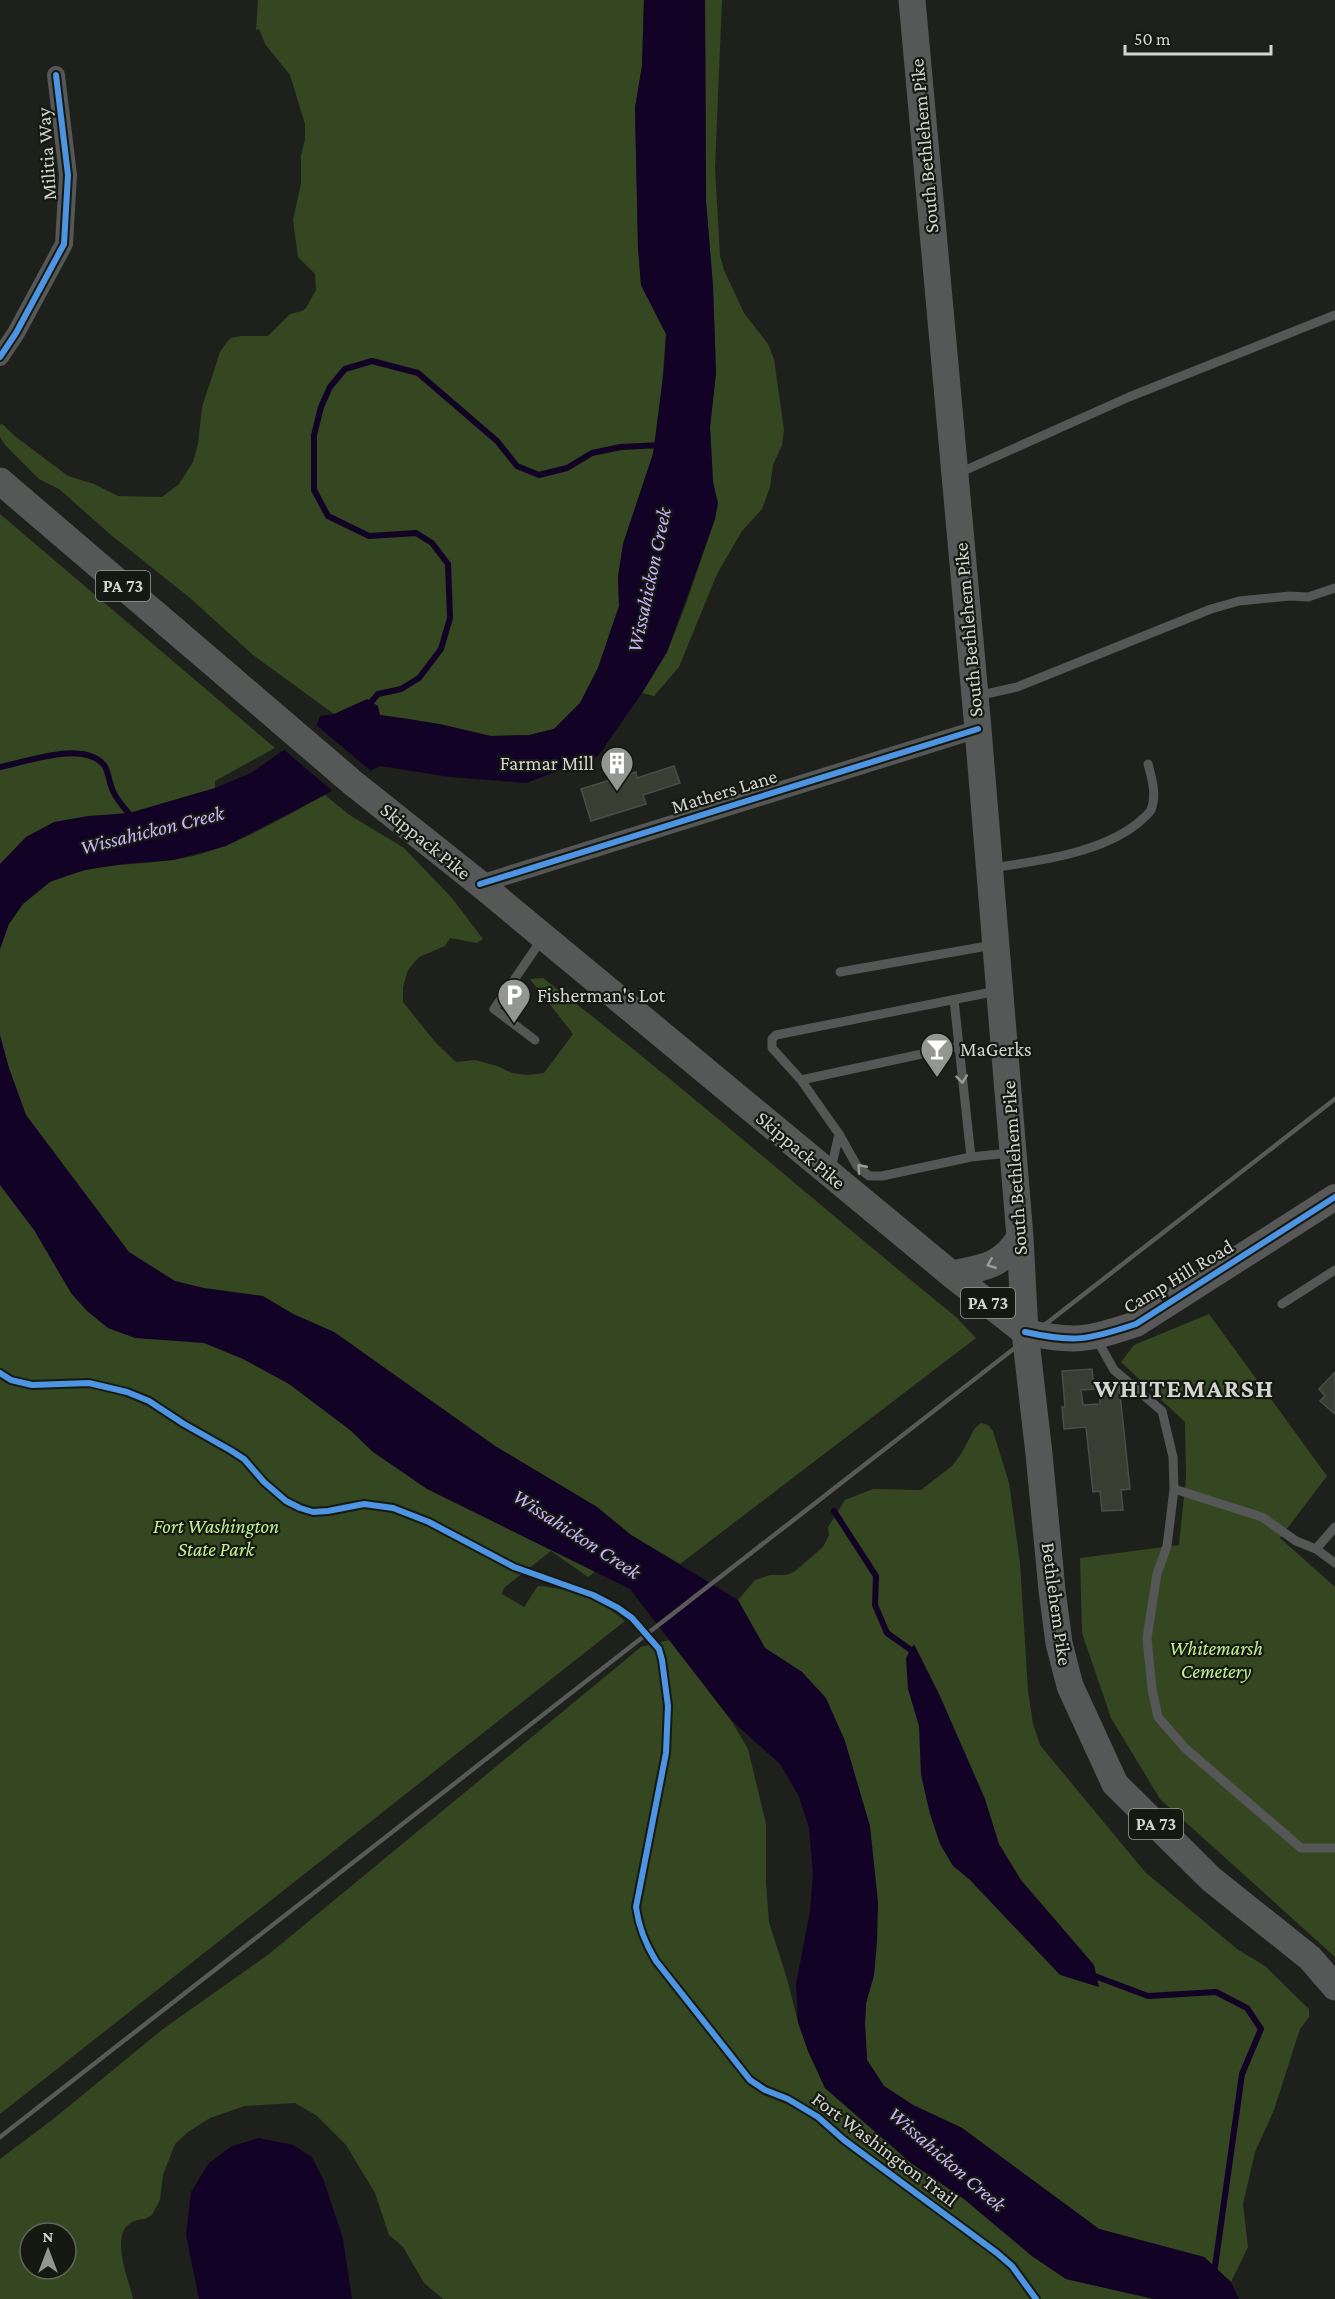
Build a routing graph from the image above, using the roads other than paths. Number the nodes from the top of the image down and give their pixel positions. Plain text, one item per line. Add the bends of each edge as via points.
1 (912, 0) edge
2 (56, 75) dead end
3 (1335, 315) edge
4 (0, 357) edge
5 (954, 476) junction
6 (0, 481) edge
7 (1335, 588) edge
8 (975, 697) junction
9 (978, 729) junction
10 (1148, 764) dead end
11 (989, 868) junction
12 (480, 884) junction
13 (544, 937) junction
14 (996, 945) junction
15 (840, 972) dead end
16 (999, 991) junction
17 (954, 1000) junction
18 (535, 1040) dead end
19 (959, 1046) junction
20 (801, 1080) junction
21 (839, 1134) junction
22 (1013, 1152) junction
23 (971, 1157) junction
24 (830, 1174) junction
25 (1335, 1197) edge
26 (1020, 1237) junction
27 (1335, 1270) edge
28 (951, 1274) junction
29 (1282, 1304) dead end
30 (1025, 1332) junction
31 (1096, 1337) junction
32 (1174, 1489) junction
33 (1335, 1527) edge
34 (1316, 1548) junction
35 (1335, 1563) edge
36 (1335, 1848) edge
37 (1335, 1987) edge

1 - 5 main road, South Bethlehem Pike
2 - 4 street, Militia Way via 68,176 64,244
3 - 5 lane via 1129,397
5 - 8 main road, South Bethlehem Pike
6 - 12 main road, Skippack Pike / PA 73 via 353,783
7 - 8 lane via 1308,597 1239,601 1211,609 1017,687
8 - 9 main road, South Bethlehem Pike
9 - 11 main road, South Bethlehem Pike
9 - 12 street, Mathers Lane
10 - 11 lane via 1154,800 1150,813 1128,830 1093,847
11 - 14 main road, South Bethlehem Pike
12 - 13 main road, Skippack Pike / PA 73
13 - 18 lane via 494,1009
13 - 24 main road, Skippack Pike / PA 73
14 - 15 lane
14 - 16 main road, South Bethlehem Pike
16 - 17 lane
16 - 22 main road, South Bethlehem Pike
17 - 19 lane
17 - 20 lane via 776,1035 772,1048
19 - 20 lane
19 -> 23 lane
20 - 21 lane
23 -> 21 lane via 869,1176 857,1166
21 - 24 lane
22 - 23 lane
22 - 26 main road, South Bethlehem Pike
24 - 28 main road, Skippack Pike / PA 73
25 - 31 street, Camp Hill Road via 1136,1324
26 -> 28 main road via 1011,1252 999,1261
26 - 30 main road, South Bethlehem Pike
27 - 29 lane
28 - 30 main road, Skippack Pike / PA 73
30 - 31 street, Camp Hill Road via 1060,1340
30 - 37 main road, Bethlehem Pike / PA 73 via 1059,1643 1070,1686 1115,1784 1211,1879 1310,1958
31 - 32 lane via 1114,1370 1162,1411 1173,1457
32 - 34 lane via 1262,1517 1296,1541
32 - 36 lane via 1167,1546 1157,1574 1147,1638 1158,1717 1185,1748 1301,1848
33 - 34 lane
34 - 35 lane

